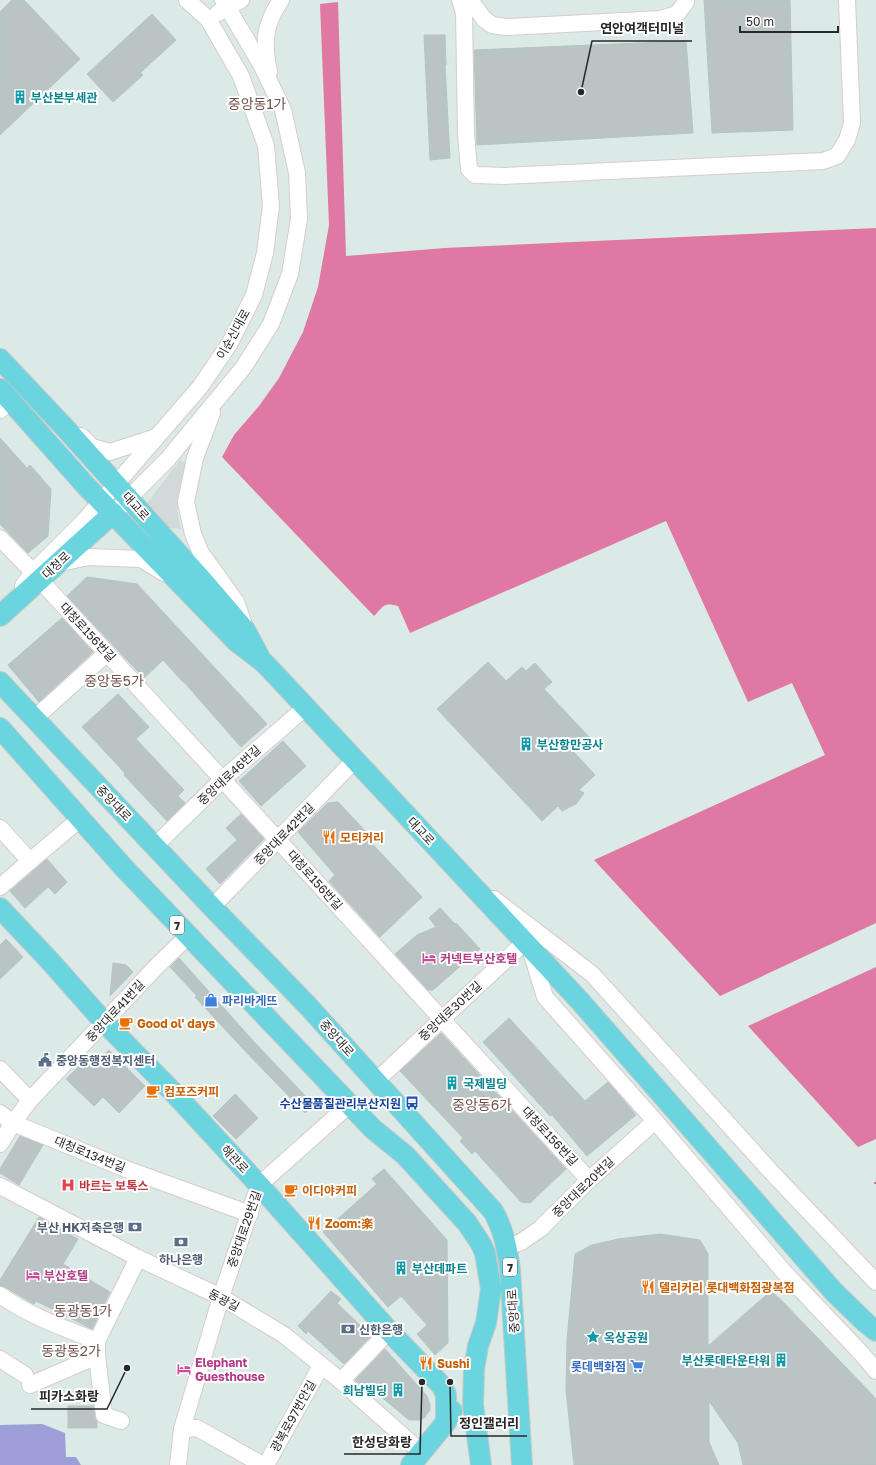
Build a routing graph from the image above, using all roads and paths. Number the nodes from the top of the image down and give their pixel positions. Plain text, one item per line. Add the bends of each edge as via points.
1 (187, 0) edge
2 (241, 0) edge
3 (281, 0) edge
4 (460, 0) edge
5 (470, 0) edge
6 (686, 0) edge
7 (847, 0) edge
8 (225, 4) edge
9 (208, 19) junction
10 (273, 89) junction
11 (0, 359) edge
12 (4, 400) edge
13 (42, 402) junction
14 (216, 402) junction
15 (157, 436) junction
16 (115, 484) junction
17 (129, 498) junction
18 (107, 507) junction
19 (0, 538) edge
20 (56, 564) junction
21 (36, 576) junction
22 (182, 586) junction
23 (1, 615) edge
24 (246, 630) junction
25 (107, 653) junction
26 (262, 661) junction
27 (0, 682) edge
28 (306, 707) junction
29 (34, 719) junction
30 (0, 728) edge
31 (355, 760) junction
32 (223, 779) junction
33 (80, 819) junction
34 (0, 828) edge
35 (278, 840) junction
36 (155, 846) junction
37 (30, 860) junction
38 (467, 880) junction
39 (0, 888) edge
40 (212, 907) junction
41 (0, 908) edge
42 (188, 936) junction
43 (527, 944) junction
44 (442, 1019) junction
45 (104, 1022) junction
46 (0, 1069) edge
47 (376, 1081) junction
48 (30, 1100) junction
49 (350, 1104) junction
50 (0, 1113) edge
51 (655, 1121) junction
52 (13, 1123) junction
53 (0, 1144) edge
54 (589, 1180) junction
55 (259, 1185) junction
56 (0, 1186) edge
57 (250, 1214) junction
58 (507, 1247) junction
59 (138, 1258) junction
60 (876, 1282) edge
61 (0, 1295) edge
62 (221, 1297) junction
63 (389, 1331) junction
64 (876, 1331) edge
65 (97, 1349) junction
66 (0, 1359) edge
67 (321, 1366) junction
68 (474, 1369) junction
69 (876, 1371) edge
70 (341, 1381) junction
71 (122, 1421) dead end
72 (446, 1422) junction
73 (182, 1429) junction
74 (416, 1459) edge
75 (523, 1459) edge
76 (178, 1465) edge
77 (264, 1465) edge
78 (481, 1465) edge

1 - 9 street, 이순신대로
2 - 8 street
3 - 10 street via 269,21 266,35 265,52
4 - 7 street via 464,13 469,169 475,175 505,176 823,161 837,156 847,140 852,123
5 - 6 street via 484,19 492,25 506,27 661,20 677,14
8 - 9 street
8 - 10 street, 이순신대로
9 - 15 street, 이순신대로 via 241,76 258,122 266,146 271,206 265,253 251,302 230,343 200,387
10 - 14 street, 이순신대로 via 283,110 297,173 299,219 290,274 271,324 243,368
11 - 13 main road, 대교로
12 - 18 main road, 대교로
13 - 15 street via 62,417 92,447 98,449 110,452
13 - 16 main road, 대교로
14 - 17 street, 이순신대로 via 167,460
14 - 24 street via 195,458 186,502 193,534 201,553 236,602
15 - 16 street, 이순신대로
16 - 17 main road, 대교로
16 - 18 street, 이순신대로
17 - 18 street, 이순신대로
17 - 24 main road, 대교로
18 - 20 main road, 대청로
18 - 21 street, 이순신대로 via 85,520
18 - 22 main road, 대교로
19 - 21 street, 대청로156번길
20 - 21 main road, 대청로
20 - 22 street via 88,557 141,559
21 - 23 main road, 대청로
21 - 25 street, 대청로156번길
22 - 26 main road, 대교로 via 237,642
24 - 26 main road, 대교로
25 - 29 street
25 - 32 street, 대청로156번길
26 - 28 main road, 대교로
27 - 29 main road, 중앙대로 / 7
28 - 31 main road, 대교로
28 - 32 street, 중앙대로46번길
29 - 36 main road, 중앙대로 / 7
30 - 33 main road, 중앙대로 / 7
31 - 35 street, 중앙대로42번길
31 - 38 main road, 대교로
32 - 35 street, 대청로156번길
32 - 36 street, 중앙대로46번길
33 - 37 street
33 - 42 main road, 중앙대로 / 7
34 - 37 street
35 - 40 street, 중앙대로42번길
35 - 44 street, 대청로156번길
36 - 40 main road, 중앙대로 / 7
37 - 39 street
38 - 43 main road, 대교로
38 - 60 street via 592,974 776,1177
40 - 47 main road, 중앙대로 / 7
41 - 45 main road, 해관로
42 - 45 street, 중앙대로41번길
42 - 49 main road, 중앙대로 / 7
43 - 44 street, 중앙대로30번길
43 - 51 street via 545,997
43 - 64 main road, 대교로 via 580,1001 834,1292
44 - 47 street, 중앙대로30번길
44 - 54 street, 대청로156번길
45 - 48 street, 중앙대로41번길
45 - 55 main road, 해관로
46 - 48 street
47 - 58 main road, 중앙대로 / 7 via 486,1202 500,1224
48 - 52 street, 중앙대로41번길
49 - 55 street, 중앙대로29번길
49 - 68 main road, 중앙대로 / 7 via 373,1129 405,1155 467,1223 481,1244 491,1290 486,1323
50 - 52 street, 대청로134번길
51 - 54 street, 중앙대로20번길
51 - 69 street via 784,1272
52 - 53 street, 중앙대로41번길
52 - 57 street, 대청로134번길 via 126,1169
54 - 58 street, 중앙대로20번길 via 540,1229 521,1242
55 - 57 street, 중앙대로29번길
55 - 63 main road, 해관로
56 - 59 street, 동광길
57 - 62 street, 중앙대로29번길
58 - 75 main road, 중앙대로 / 7
59 - 62 street, 동광길
59 - 65 street
61 - 65 street via 12,1304
62 - 67 street, 동광길 via 284,1335
62 - 73 street, 중앙대로29번길
63 - 70 street
63 - 72 main road, 해관로 via 442,1386 446,1395
65 - 66 street via 28,1380
65 - 71 street via 104,1415
67 - 70 street, 동광길
67 - 77 street, 광복로97번안길
68 - 72 main road
68 - 78 main road, 중앙대로 / 7 via 473,1405
70 - 74 street, 동광길
72 - 74 main road
73 - 76 street, 중앙대로29번길
73 - 77 street, 광복로97번안길 via 197,1428

